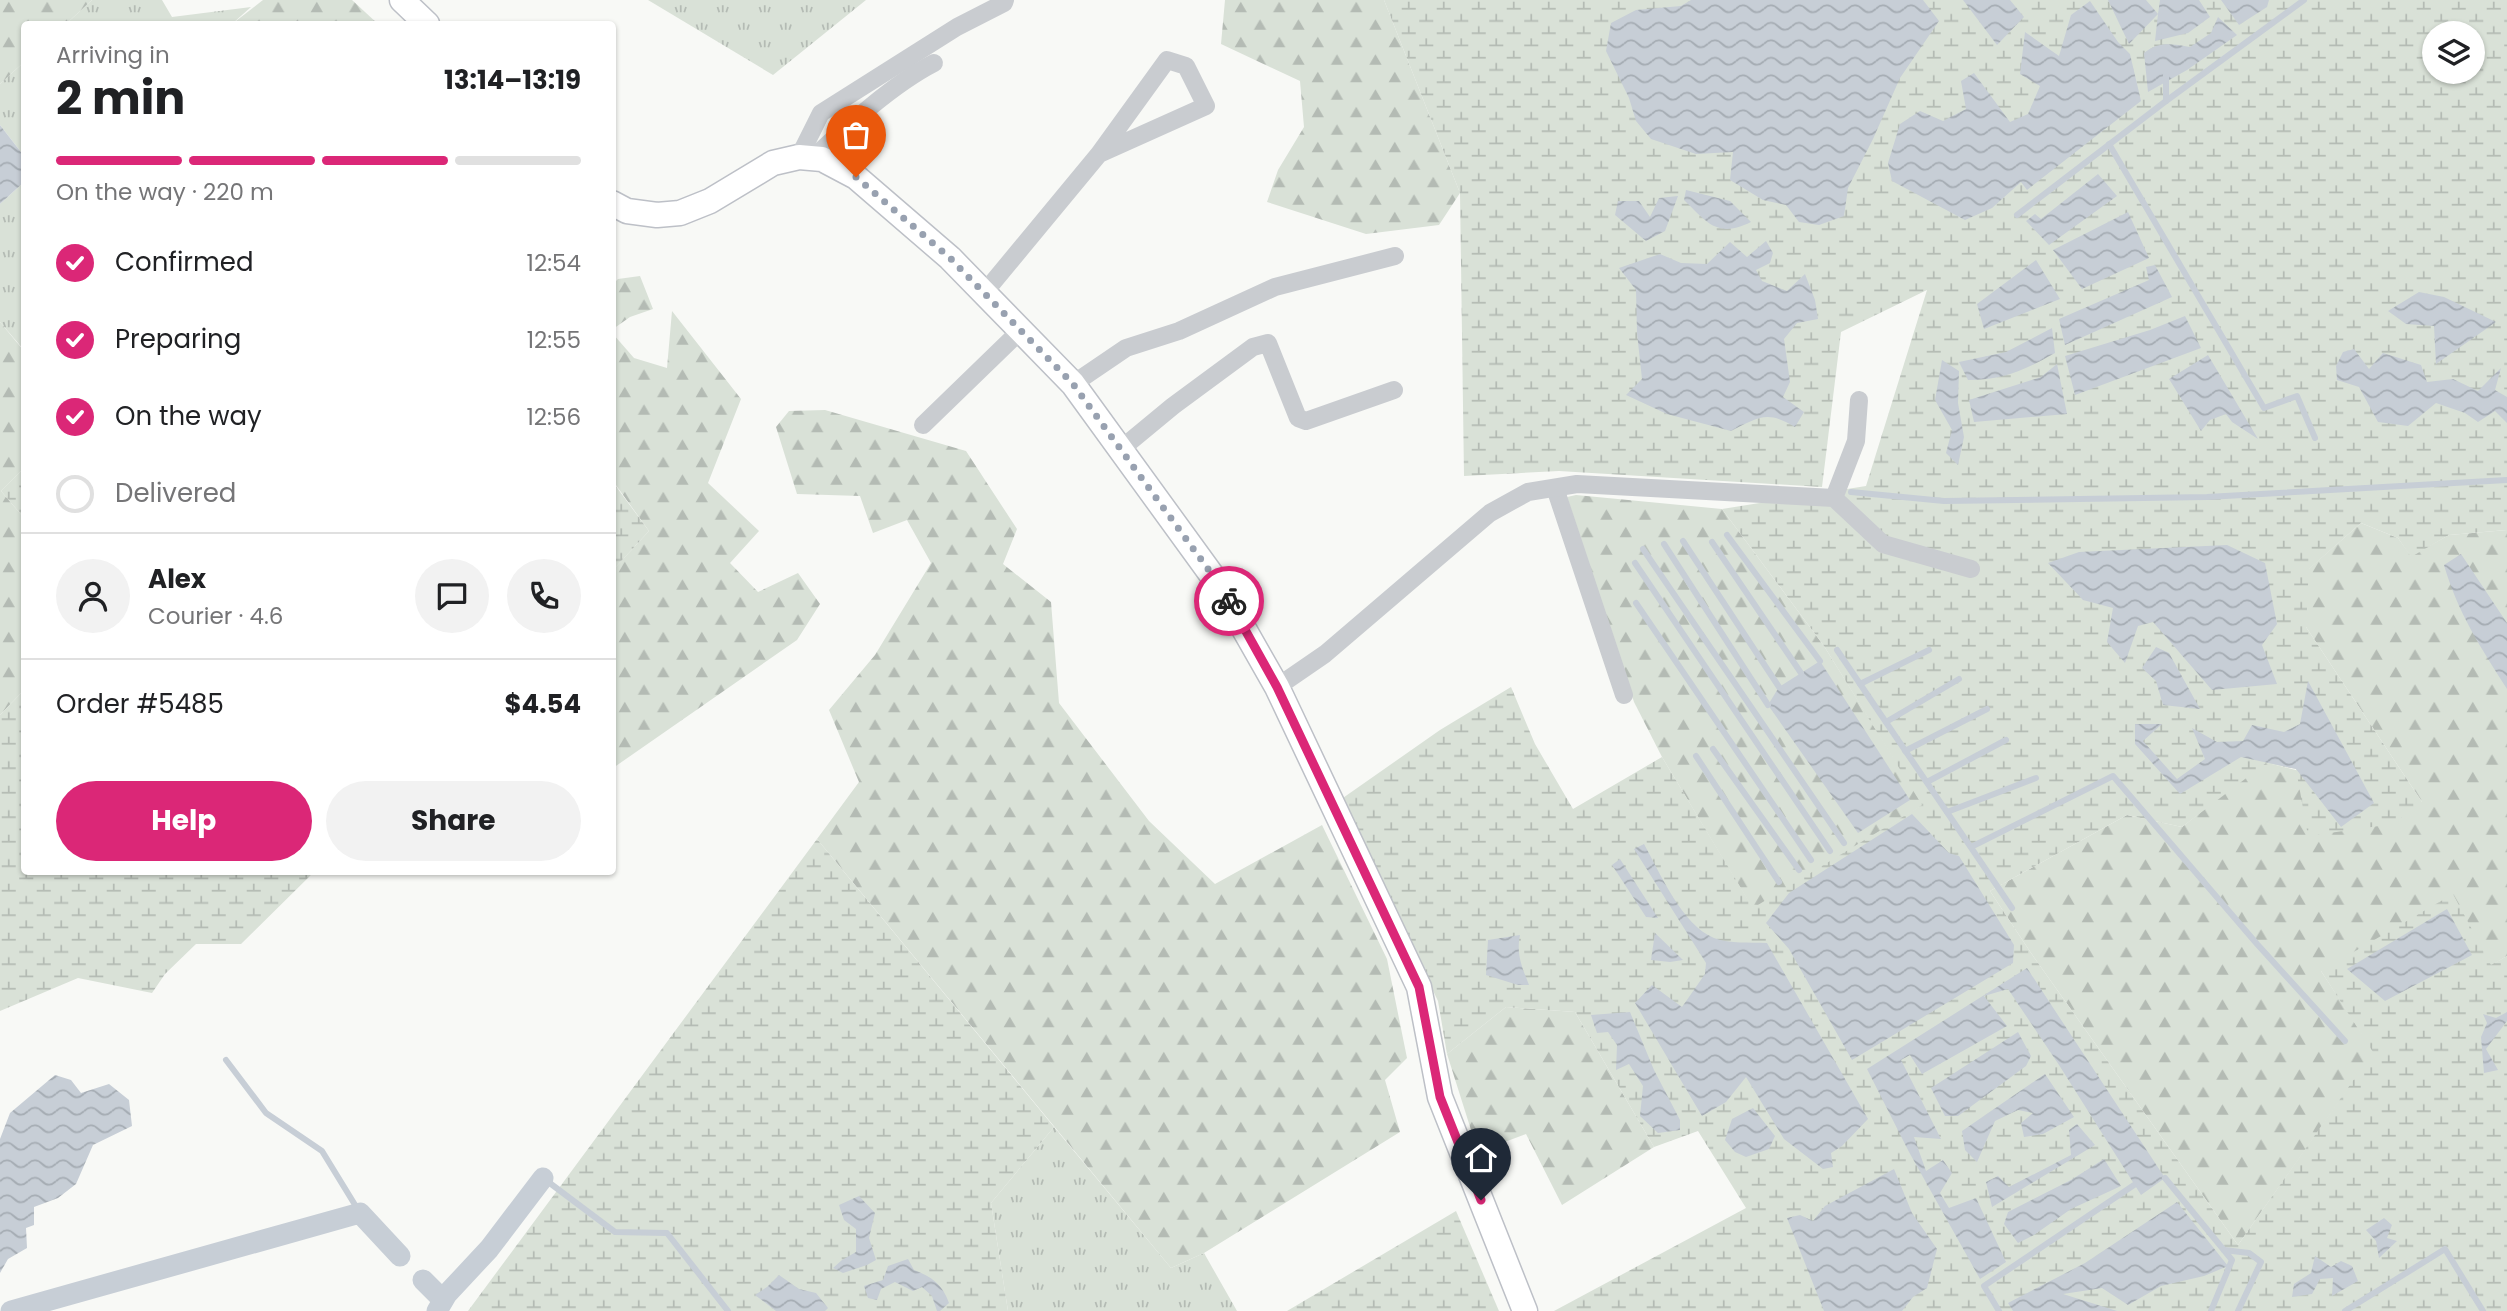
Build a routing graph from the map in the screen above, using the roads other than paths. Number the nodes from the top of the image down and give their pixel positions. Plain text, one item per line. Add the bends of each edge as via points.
1 (402, 0) edge
2 (1005, 0) edge
3 (423, 21) edge
4 (934, 63) dead end
5 (1099, 155) junction
6 (806, 158) junction
7 (616, 205) edge
8 (1395, 256) dead end
9 (984, 293) junction
10 (1021, 330) junction
11 (1073, 384) junction
12 (1394, 390) dead end
13 (1859, 400) dead end
14 (923, 425) dead end
15 (1121, 449) junction
16 (1555, 488) junction
17 (1834, 498) junction
18 (1971, 569) dead end
19 (1277, 687) junction
20 (1624, 695) dead end
21 (1525, 1311) edge

1 - 3 main road
2 - 6 street via 821,113
4 - 6 street
5 - 5 street via 1206,106 1186,66 1167,60
5 - 9 street
6 - 7 main road via 774,163 680,213 647,214
6 - 9 main road via 822,159 856,177
8 - 11 street via 1275,287 1179,331 1126,348
9 - 10 main road
10 - 11 main road
10 - 14 street
11 - 15 main road
12 - 15 street via 1306,421 1298,418 1268,343 1253,347
13 - 17 street via 1856,441
15 - 19 main road via 1219,584
16 - 17 street via 1577,484
16 - 19 street via 1528,492 1490,513 1325,654
16 - 20 street
17 - 18 street via 1883,544
19 - 21 main road via 1419,987 1440,1097

